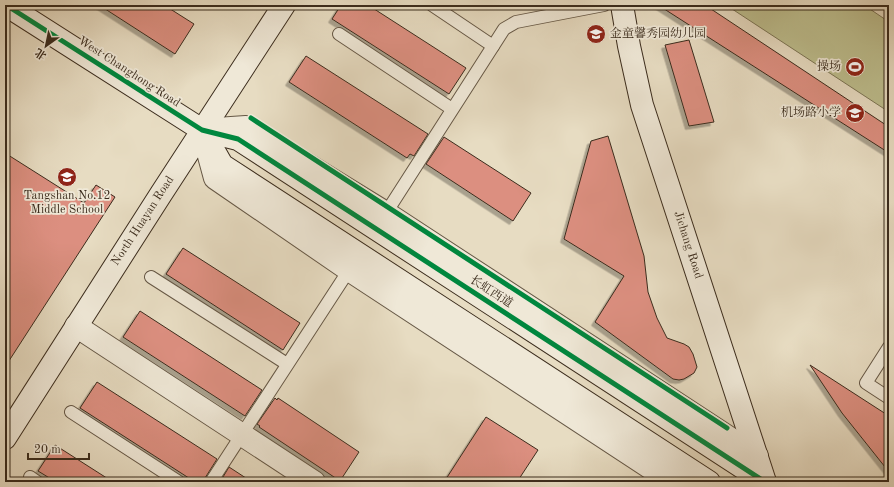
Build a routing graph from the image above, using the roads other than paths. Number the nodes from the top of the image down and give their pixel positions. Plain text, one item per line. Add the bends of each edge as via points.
1 (284, 5) edge
2 (432, 5) edge
3 (604, 5) edge
4 (622, 5) edge
5 (10, 6) edge
6 (339, 34) dead end
7 (493, 46) junction
8 (452, 109) junction
9 (202, 130) junction
10 (386, 213) junction
11 (349, 270) junction
12 (151, 277) dead end
13 (76, 326) junction
14 (889, 348) edge
15 (287, 364) junction
16 (889, 398) edge
17 (71, 412) dead end
18 (242, 435) junction
19 (5, 438) edge
20 (756, 456) junction
21 (179, 482) edge
22 (211, 482) edge
23 (314, 482) edge
24 (672, 482) edge
25 (709, 482) edge
26 (765, 482) edge

1 - 9 street, North Huayan Road
2 - 7 lane
3 - 7 lane via 516,22 504,29
4 - 20 street, Jichang Road via 642,104
5 - 9 street, West Changhong Road
6 - 8 lane
7 - 8 lane
8 - 10 lane
9 - 10 street via 246,126
9 - 11 street via 215,178
9 - 13 street, North Huayan Road
9 - 25 street via 222,166
9 - 26 street, 长虹西道 via 238,139
10 - 20 street
11 - 15 lane
11 - 24 street
12 - 15 lane
13 - 18 street
13 - 19 street, North Huayan Road
14 - 16 lane via 866,383
15 - 18 lane
17 - 21 lane
18 - 22 lane
18 - 23 street
20 - 26 street, Jichang Road

